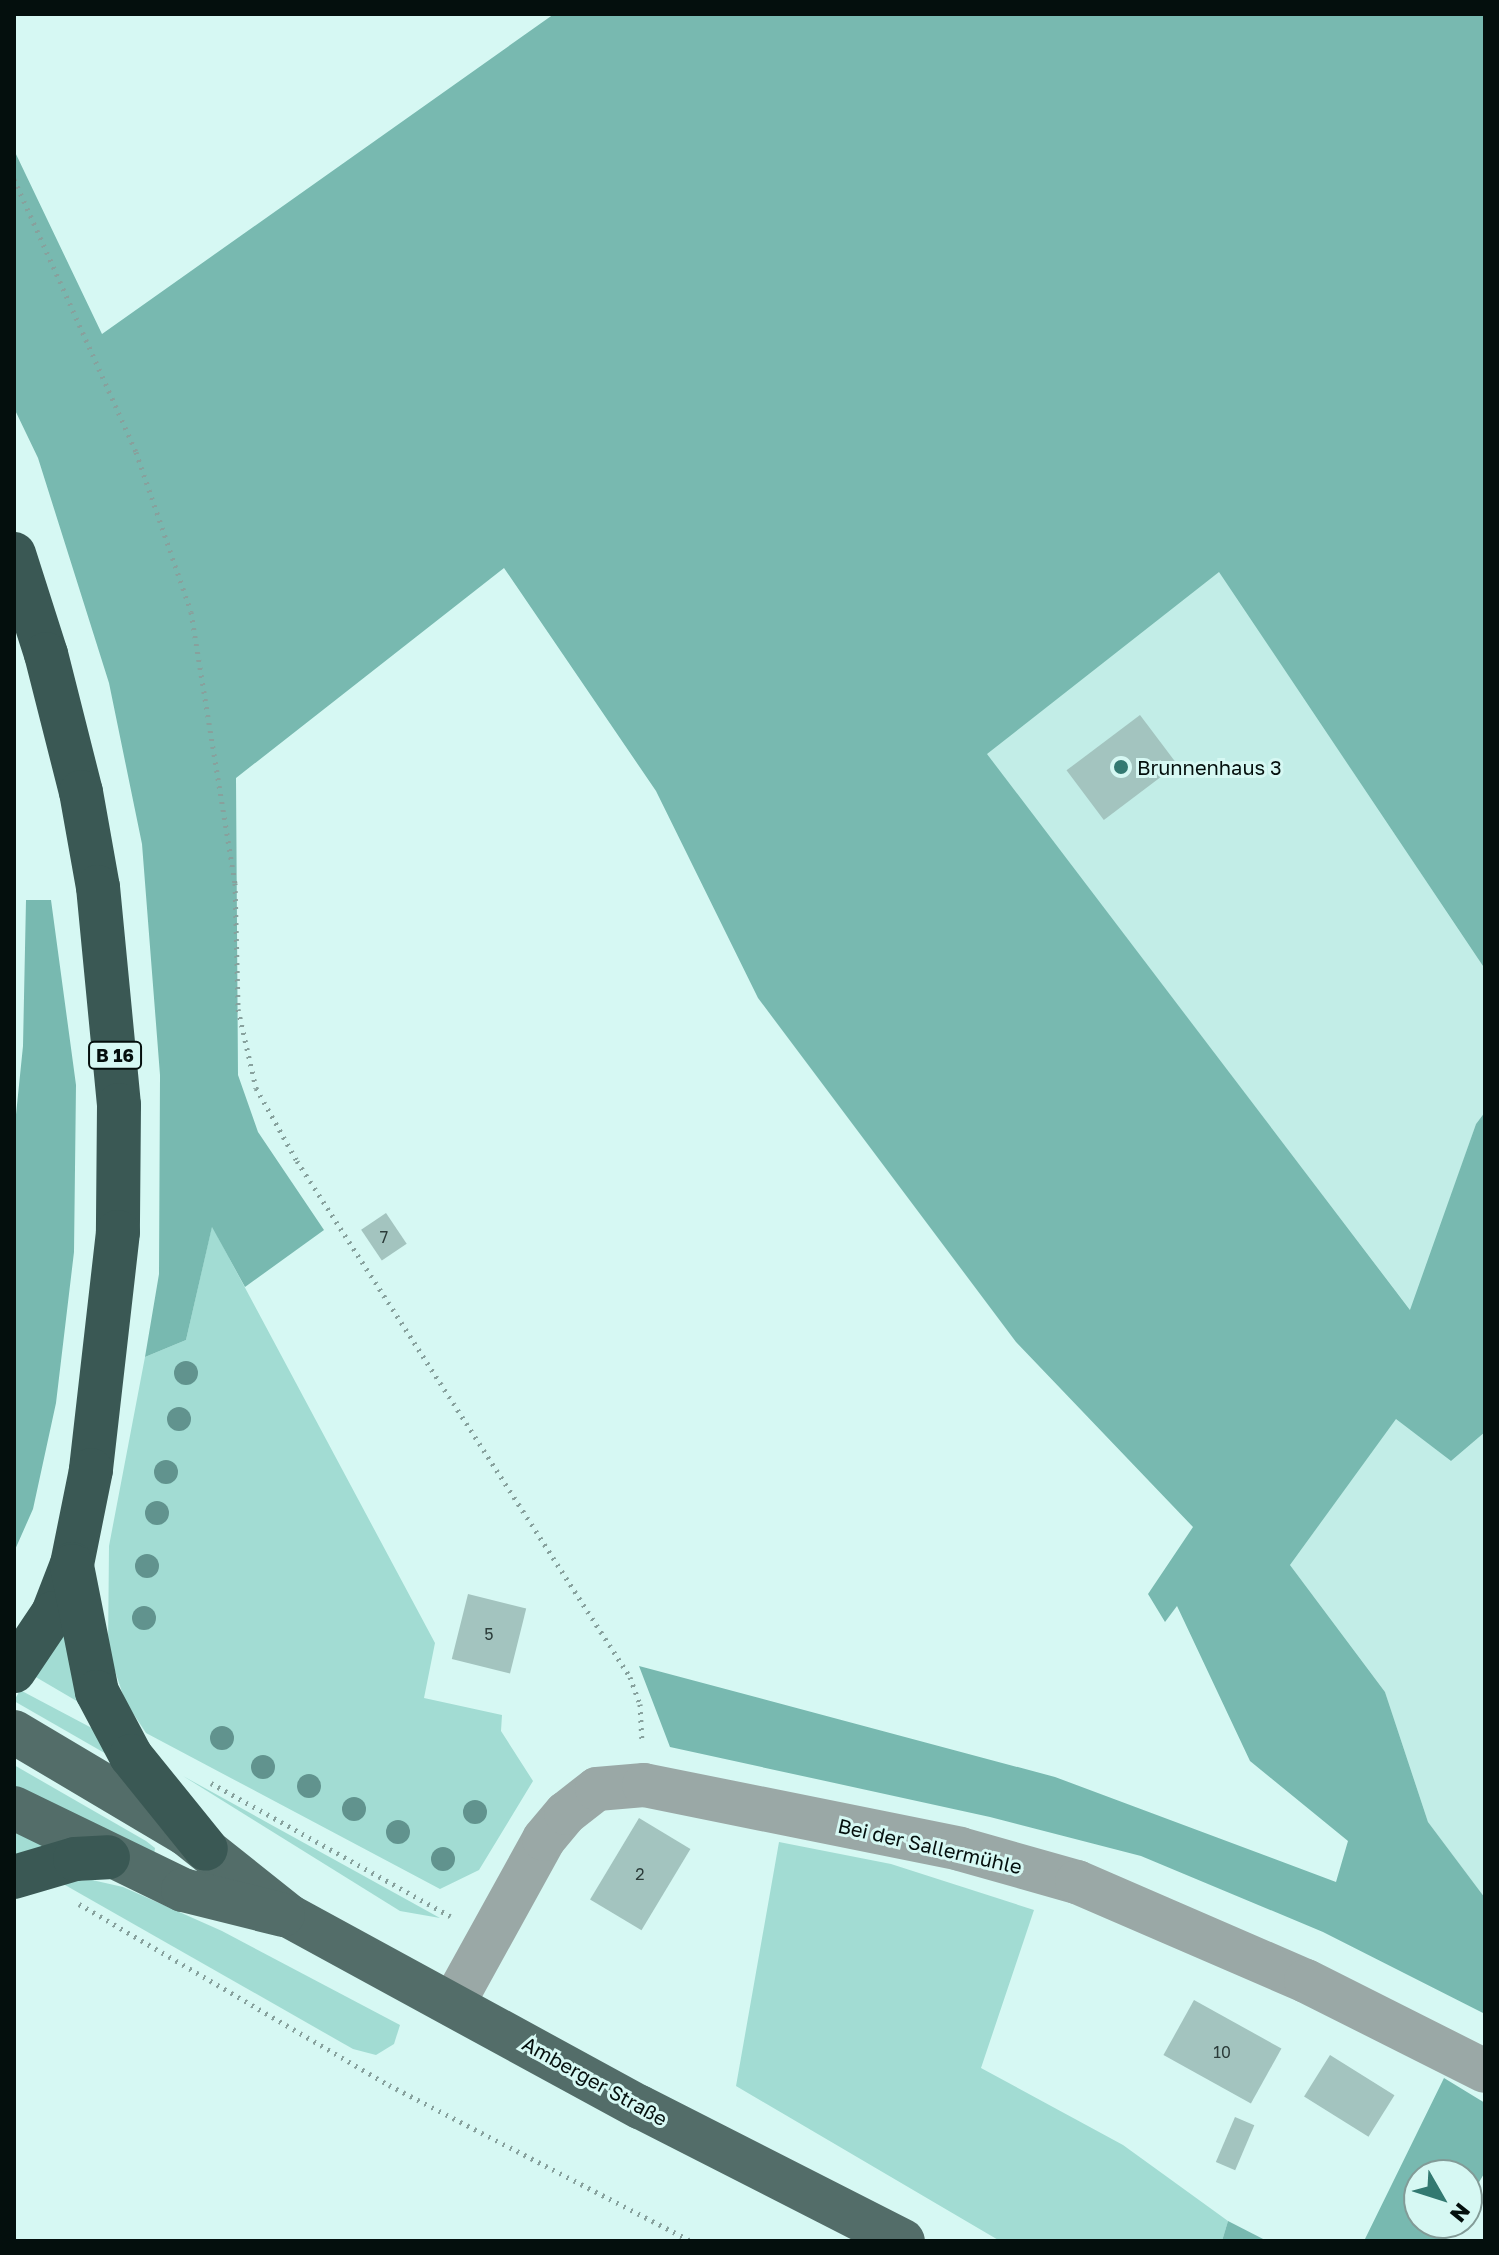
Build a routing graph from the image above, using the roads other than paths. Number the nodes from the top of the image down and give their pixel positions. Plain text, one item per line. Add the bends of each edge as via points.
1 (14, 554) edge
2 (72, 1564) junction
3 (14, 1671) edge
4 (14, 1732) edge
5 (14, 1808) edge
6 (206, 1849) junction
7 (108, 1857) junction
8 (20, 1874) edge
9 (289, 1916) junction
10 (453, 2004) junction
11 (1485, 2071) edge
12 (903, 2241) edge

1 - 2 highway, B 16 via 81,792 98,887 119,1105 118,1232 103,1403
2 - 3 highway, B 16 via 53,1613
2 - 6 highway via 97,1692 131,1756
4 - 6 main road, Amberger Straße
5 - 7 main road, Amberger Straße
6 - 9 main road, Amberger Straße
7 - 8 highway via 75,1859
7 - 9 main road, Amberger Straße via 183,1890
9 - 10 main road, Amberger Straße
10 - 11 street, Bei der Sallermühle via 544,1839 566,1813 597,1789 644,1785 960,1849 1077,1882 1306,1981
10 - 12 main road, Amberger Straße

